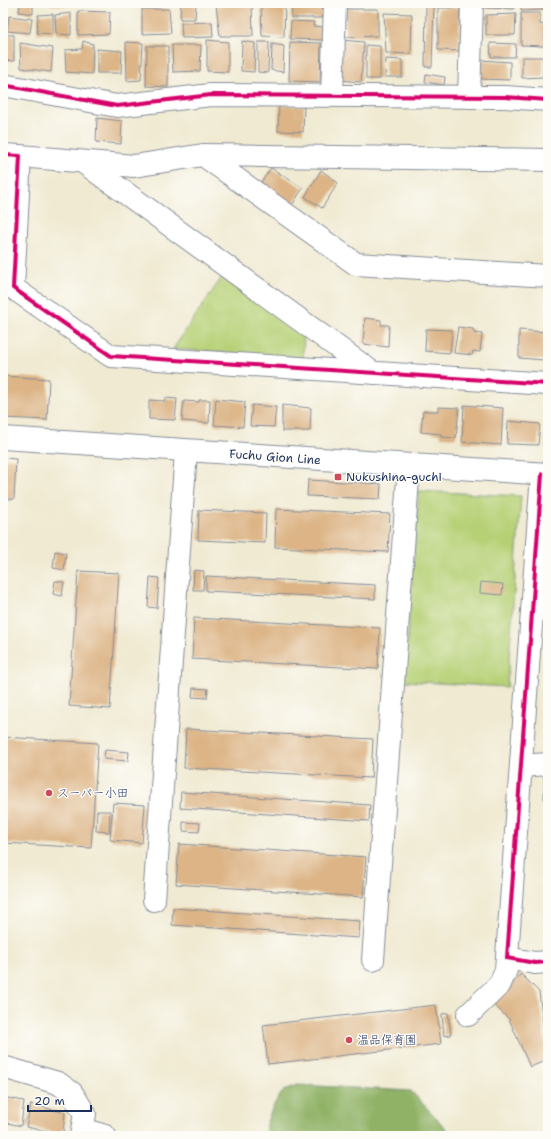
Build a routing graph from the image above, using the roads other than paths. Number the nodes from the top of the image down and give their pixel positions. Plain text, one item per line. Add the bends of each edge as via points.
1 (335, 3) edge
2 (472, 3) edge
3 (3, 85) edge
4 (332, 96) junction
5 (469, 97) junction
6 (548, 100) edge
7 (203, 155) junction
8 (12, 156) edge
9 (81, 160) junction
10 (548, 160) edge
11 (548, 276) edge
12 (373, 373) junction
13 (548, 384) edge
14 (3, 438) edge
15 (186, 451) junction
16 (409, 465) junction
17 (545, 474) edge
18 (548, 764) edge
19 (522, 766) junction
20 (154, 900) dead end
21 (507, 958) junction
22 (373, 960) dead end
23 (548, 962) edge
24 (468, 1015) dead end
25 (3, 1067) edge
26 (82, 1132) edge
27 (105, 1136) edge

1 - 4 street
2 - 5 street
3 - 4 street via 117,106 211,95
4 - 5 street
5 - 6 street
7 - 9 street via 134,166
7 - 10 street
7 - 11 street via 356,264
8 - 9 street
8 - 12 street via 13,288 111,356
9 - 12 street
12 - 13 street
14 - 15 street, Fuchu Gion Line
15 - 16 street, Fuchu Gion Line
15 - 20 street
16 - 17 street, Fuchu Gion Line
16 - 22 street
17 - 19 street
18 - 19 street
19 - 21 street
21 - 23 street via 535,963
21 - 24 street via 506,970 500,984
25 - 26 street via 58,1083 72,1093 85,1114
26 - 27 street

